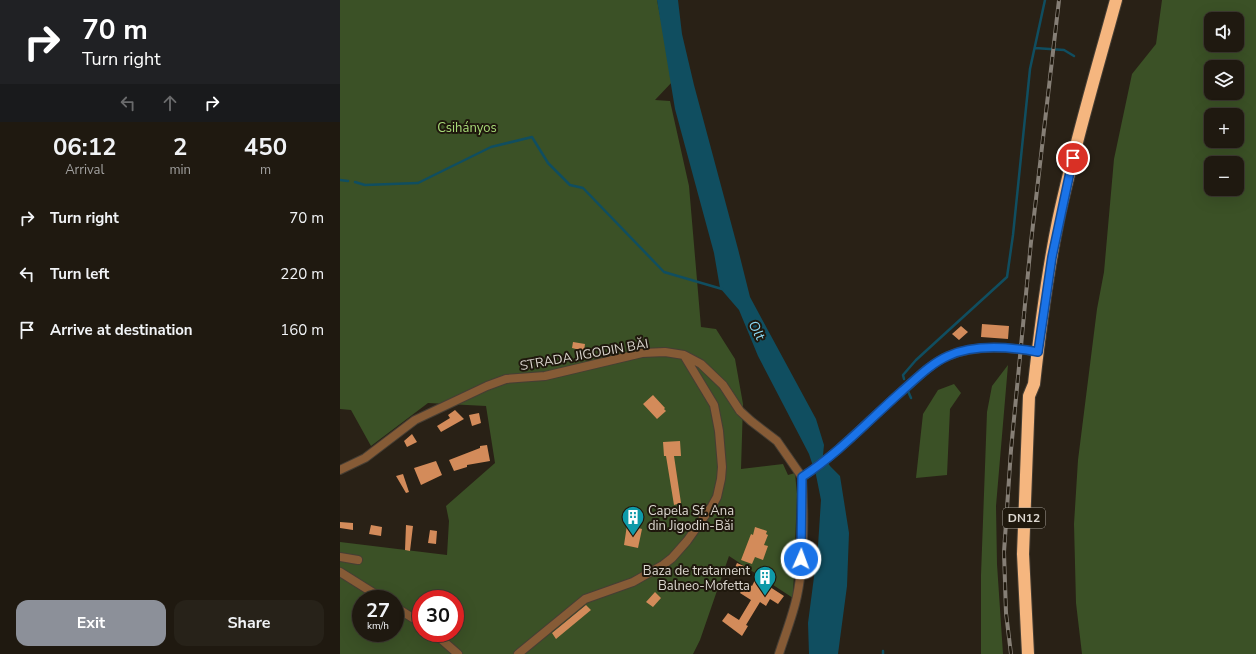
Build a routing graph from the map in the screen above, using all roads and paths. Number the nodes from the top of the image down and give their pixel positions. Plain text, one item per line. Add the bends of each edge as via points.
1 (1116, 0) edge
2 (1038, 352) junction
3 (684, 355) junction
4 (1034, 384) junction
5 (340, 470) edge
6 (802, 477) junction
7 (340, 557) edge
8 (358, 560) dead end
9 (340, 572) edge
10 (369, 590) edge
11 (444, 642) edge
12 (458, 654) edge
13 (518, 654) edge
14 (779, 654) edge
15 (1028, 654) edge
16 (1035, 654) edge

1 - 2 highway, DN12 via 1058,221
2 - 4 highway, DN12
2 - 6 street via 1021,349 984,349 946,357 915,380 830,456
3 - 5 street, STRADA JIGODIN BĂI via 665,352 642,353 545,376 506,379 428,412 365,458
3 - 6 street, STRADA JIGODIN BĂI via 701,364 723,385 740,411 777,441
3 - 13 street via 714,405 722,467 719,488 712,506 687,541 663,565 633,582 585,599
4 - 15 highway, DN12 via 1029,396 1023,554
4 - 16 highway, DN12 via 1037,398 1030,554
6 - 14 street via 800,574 797,596
7 - 8 street
9 - 10 street
11 - 12 street

